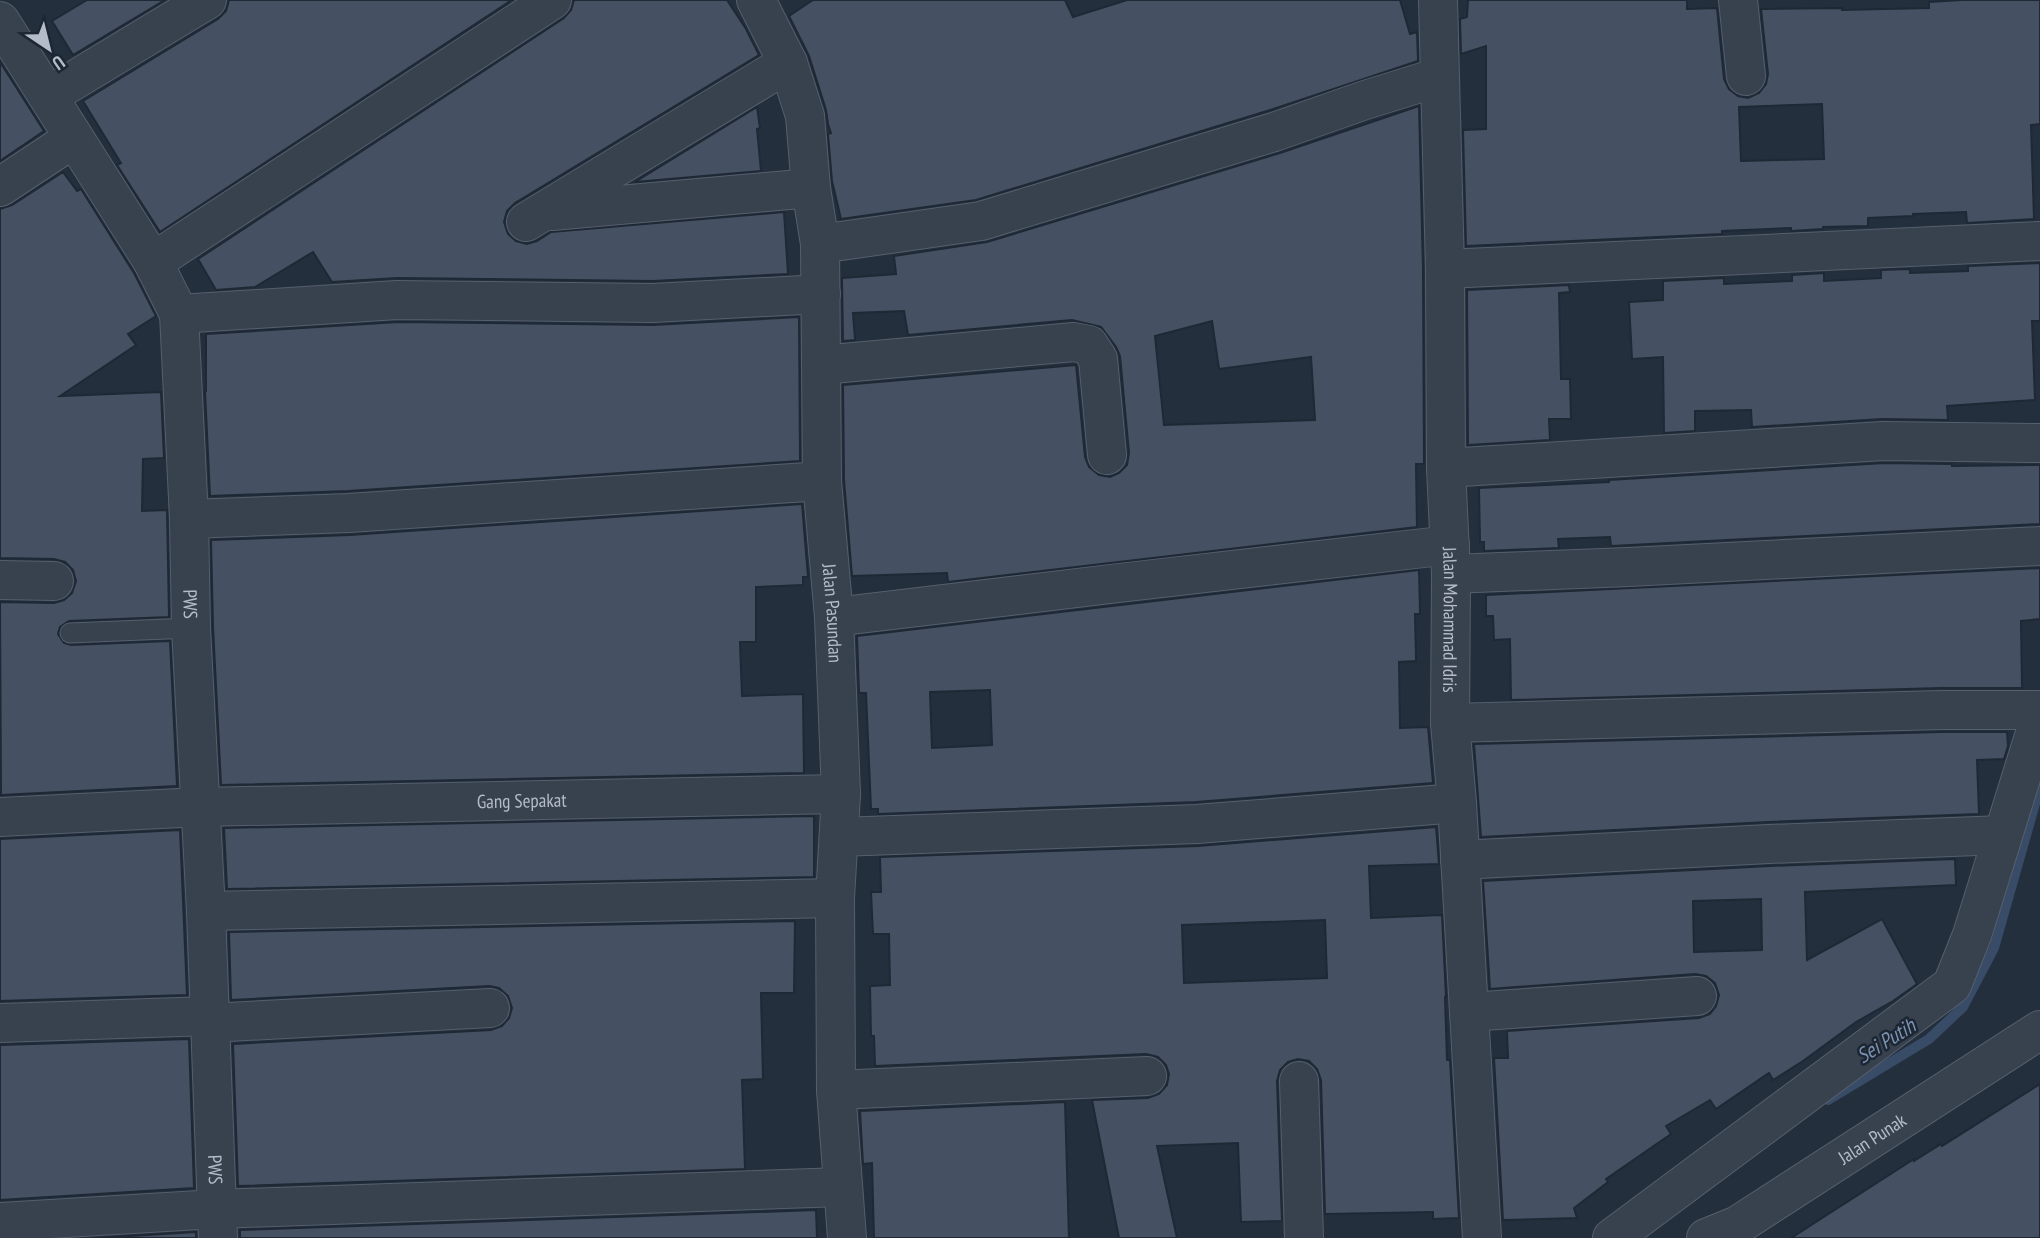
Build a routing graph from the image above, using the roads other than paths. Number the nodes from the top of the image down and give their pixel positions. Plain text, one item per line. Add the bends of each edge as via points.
1 (207, 0) edge
2 (552, 0) edge
3 (1438, 0) edge
4 (1738, 0) edge
5 (769, 5) edge
6 (0, 21) edge
7 (788, 63) junction
8 (1746, 76) dead end
9 (1439, 77) junction
10 (48, 96) junction
11 (74, 138) junction
12 (0, 187) edge
13 (811, 188) junction
14 (2040, 240) edge
15 (820, 244) junction
16 (153, 262) junction
17 (1445, 269) junction
18 (821, 294) junction
19 (179, 314) junction
20 (821, 365) junction
21 (2040, 443) edge
22 (1107, 454) dead end
23 (1446, 468) junction
24 (822, 481) junction
25 (189, 519) junction
26 (2040, 546) edge
27 (1451, 560) junction
28 (0, 580) edge
29 (54, 581) dead end
30 (834, 617) junction
31 (191, 628) junction
32 (71, 633) dead end
33 (2040, 710) edge
34 (2040, 717) edge
35 (1450, 723) junction
36 (841, 794) junction
37 (1457, 803) junction
38 (200, 807) junction
39 (0, 817) edge
40 (2003, 835) junction
41 (839, 837) junction
42 (1460, 860) junction
43 (835, 898) junction
44 (206, 911) junction
45 (1697, 996) dead end
46 (490, 1008) dead end
47 (1469, 1012) junction
48 (210, 1019) junction
49 (0, 1023) edge
50 (2039, 1025) edge
51 (1147, 1076) dead end
52 (1299, 1082) dead end
53 (836, 1090) junction
54 (842, 1187) junction
55 (0, 1222) edge
56 (217, 1223) edge
57 (1730, 1234) edge
58 (847, 1238) edge
59 (1304, 1238) edge
60 (1482, 1238) edge
61 (1612, 1238) edge

1 - 10 street
2 - 16 street
3 - 9 street, Jalan Mohammad Idris
4 - 8 street
5 - 7 street, Jalan Pasundan
6 - 10 street, PWS
7 - 13 street, Jalan Pasundan via 805,116
7 - 13 street via 535,217
9 - 15 street via 981,221
9 - 17 street, Jalan Mohammad Idris
10 - 11 street, PWS
11 - 12 street
11 - 16 street, PWS
13 - 15 street, Jalan Pasundan
14 - 17 street
15 - 18 street, Jalan Pasundan
16 - 19 street, PWS
17 - 23 street, Jalan Mohammad Idris
18 - 19 street via 653,303 397,300
18 - 20 street, Jalan Pasundan
19 - 25 street, PWS
20 - 22 street via 1074,342 1089,345 1098,359
20 - 24 street, Jalan Pasundan
21 - 23 street via 1883,442
23 - 27 street, Jalan Mohammad Idris
24 - 25 street via 349,513
24 - 30 street, Jalan Pasundan
25 - 31 street, PWS
26 - 27 street via 1629,567
27 - 30 street via 1265,564
27 - 35 street, Jalan Mohammad Idris
28 - 29 street
30 - 36 street, Jalan Pasundan
31 - 32 lane
31 - 38 street, PWS
33 - 35 street
34 - 40 street
35 - 37 street, Jalan Mohammad Idris
36 - 38 street, Gang Sepakat
36 - 41 street, Jalan Pasundan
37 - 41 street via 1197,824
37 - 42 street, Jalan Mohammad Idris
38 - 39 street, Gang Sepakat
38 - 44 street, PWS
40 - 42 street
40 - 61 street via 1952,985
41 - 43 street, Jalan Pasundan
42 - 47 street, Jalan Mohammad Idris
43 - 44 street
43 - 53 street, Jalan Pasundan
44 - 48 street, PWS
45 - 47 street
46 - 48 street
47 - 60 street, Jalan Mohammad Idris
48 - 49 street
48 - 56 street, PWS
50 - 57 street, Jalan Punak
51 - 53 street
52 - 59 street
53 - 54 street, Jalan Pasundan
54 - 56 street
54 - 58 street, Jalan Pasundan
55 - 56 street

